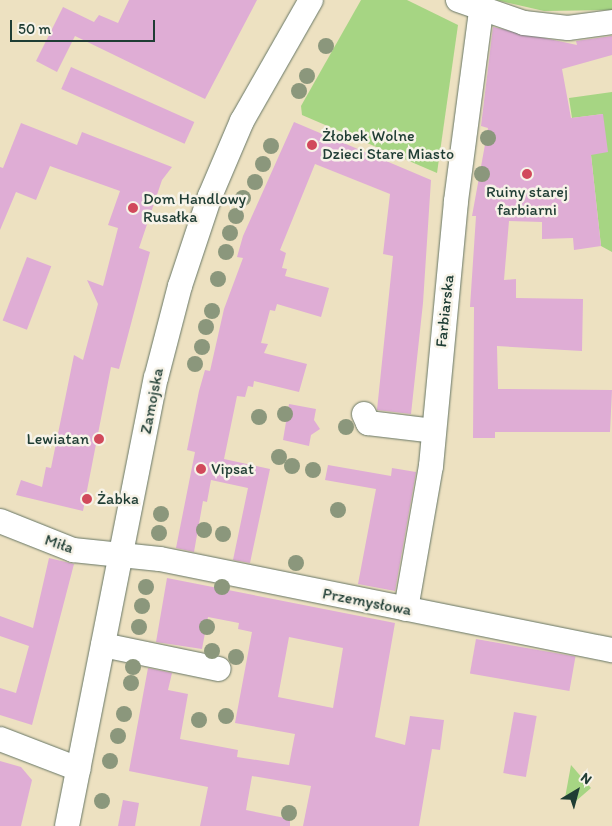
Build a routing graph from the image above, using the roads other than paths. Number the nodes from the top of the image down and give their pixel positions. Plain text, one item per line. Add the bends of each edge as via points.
1 (458, 0) edge
2 (306, 4) edge
3 (481, 11) junction
4 (612, 22) edge
5 (364, 414) dead end
6 (434, 431) junction
7 (0, 521) edge
8 (122, 553) junction
9 (406, 609) junction
10 (103, 645) junction
11 (612, 650) edge
12 (219, 669) dead end
13 (0, 739) edge
14 (78, 769) junction
15 (67, 826) edge

1 - 3 street
2 - 8 street, Zamojska via 246,113 200,223 162,348
3 - 4 street via 568,28
3 - 6 street, Farbiarska
5 - 6 street via 368,423
6 - 9 street, Farbiarska
7 - 8 street, Miła via 73,550
8 - 9 street, Przemysłowa via 332,587
8 - 10 street, Zamojska
9 - 11 street, Przemysłowa
10 - 12 street
10 - 14 street, Zamojska
13 - 14 street
14 - 15 street, Zamojska

